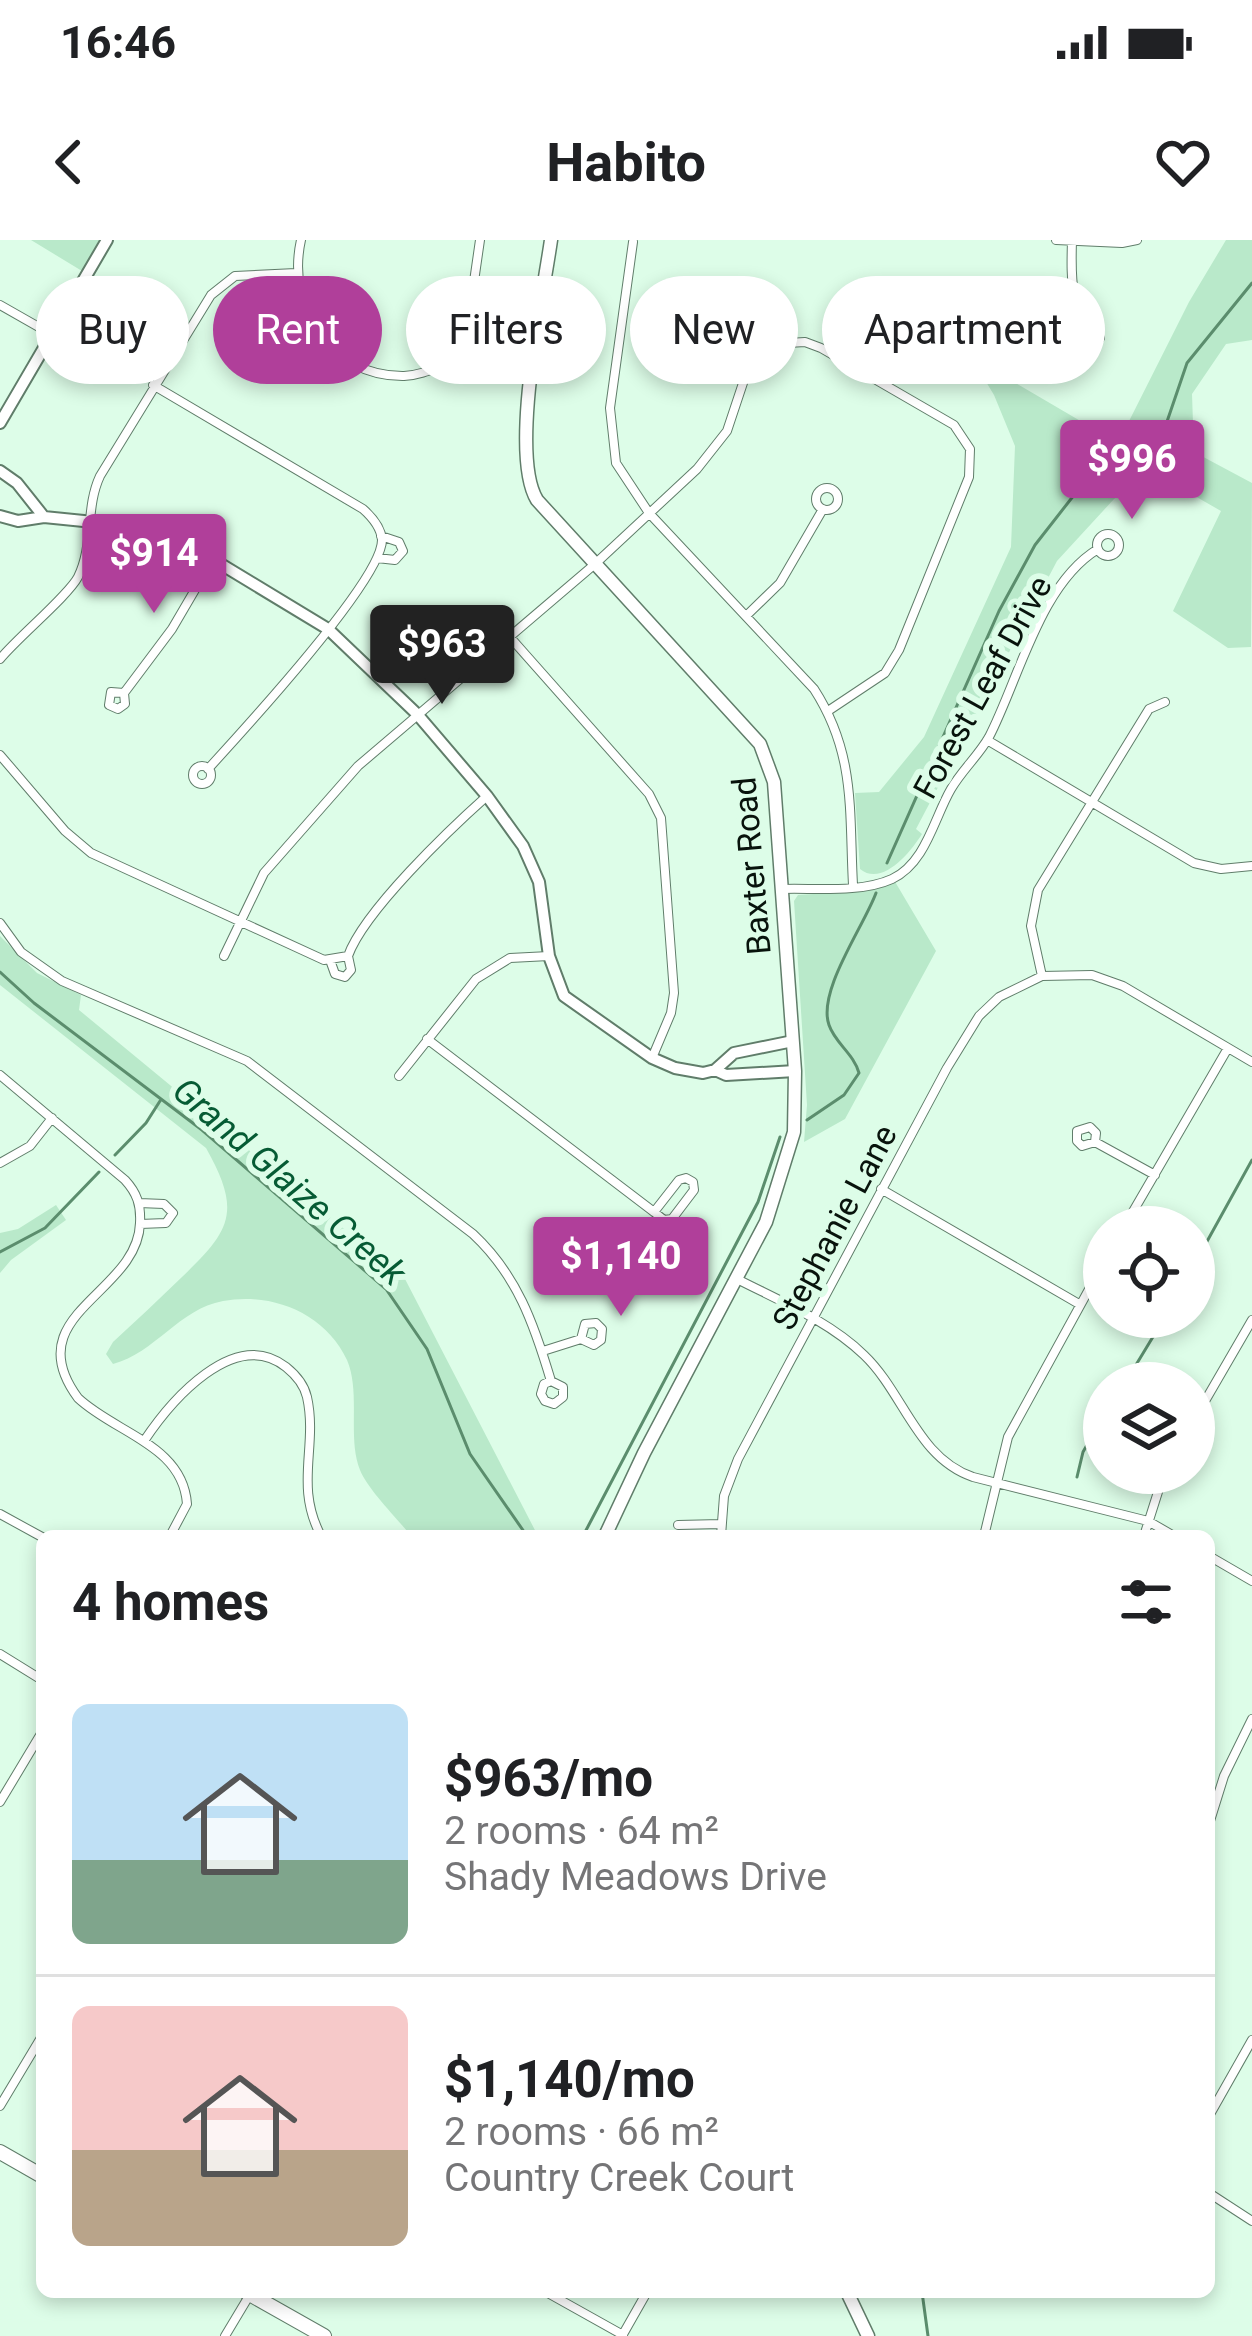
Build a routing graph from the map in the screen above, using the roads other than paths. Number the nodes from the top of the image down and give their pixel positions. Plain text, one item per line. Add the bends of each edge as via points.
1 (107, 240) edge
2 (301, 240) edge
3 (480, 240) edge
4 (551, 240) edge
5 (1056, 240) edge
6 (1072, 240) edge
7 (1137, 240) edge
8 (635, 241) edge
9 (296, 273) junction
10 (86, 276) edge
11 (475, 276) edge
12 (546, 276) edge
13 (1070, 276) edge
14 (0, 305) edge
15 (36, 325) edge
16 (798, 342) edge
17 (36, 360) edge
18 (406, 375) edge
19 (532, 384) edge
20 (743, 384) edge
21 (153, 385) junction
22 (0, 423) edge
23 (0, 471) edge
24 (823, 509) dead end
25 (649, 513) junction
26 (0, 516) edge
27 (44, 517) junction
28 (90, 523) junction
29 (381, 536) junction
30 (1098, 549) dead end
31 (214, 558) junction
32 (377, 558) junction
33 (595, 564) junction
34 (746, 616) junction
35 (328, 629) junction
36 (509, 636) junction
37 (0, 658) edge
38 (124, 693) dead end
39 (1165, 702) dead end
40 (828, 711) junction
41 (417, 714) junction
42 (987, 740) junction
43 (0, 755) edge
44 (208, 769) dead end
45 (487, 796) junction
46 (1095, 802) junction
47 (1252, 866) edge
48 (853, 886) junction
49 (783, 889) junction
50 (239, 922) junction
51 (0, 923) edge
52 (224, 956) dead end
53 (549, 956) junction
54 (1042, 976) junction
55 (427, 1039) junction
56 (793, 1041) junction
57 (1228, 1048) junction
58 (652, 1058) junction
59 (1252, 1062) edge
60 (715, 1070) junction
61 (795, 1070) junction
62 (0, 1075) edge
63 (399, 1076) dead end
64 (52, 1118) junction
65 (1095, 1142) dead end
66 (0, 1162) edge
67 (1155, 1175) junction
68 (881, 1189) junction
69 (139, 1202) junction
70 (1137, 1206) edge
71 (654, 1212) junction
72 (140, 1224) junction
73 (735, 1279) junction
74 (1083, 1297) edge
75 (1079, 1304) junction
76 (813, 1319) junction
77 (1252, 1319) edge
78 (581, 1339) dead end
79 (542, 1351) junction
80 (551, 1381) dead end
81 (1215, 1383) edge
82 (144, 1442) junction
83 (996, 1483) junction
84 (1157, 1494) edge
85 (0, 1514) edge
86 (1148, 1521) junction
87 (721, 1524) junction
88 (678, 1526) dead end
89 (173, 1530) edge
90 (319, 1530) edge
91 (608, 1530) edge
92 (721, 1530) edge
93 (985, 1530) edge
94 (1146, 1530) edge
95 (1164, 1530) edge
96 (36, 1534) edge
97 (1215, 1559) edge
98 (1252, 1581) edge
99 (0, 1654) edge
100 (36, 1676) edge
101 (1252, 1719) edge
102 (36, 1742) edge
103 (1215, 1794) edge
104 (0, 1802) edge
105 (1252, 2040) edge
106 (36, 2046) edge
107 (1215, 2105) edge
108 (0, 2106) edge
109 (0, 2152) edge
110 (36, 2173) edge
111 (1215, 2197) edge
112 (1252, 2221) edge
113 (245, 2298) edge
114 (257, 2298) edge
115 (556, 2298) edge
116 (644, 2298) edge
117 (851, 2298) edge
118 (225, 2336) edge
119 (324, 2336) edge
120 (623, 2336) edge
121 (868, 2336) edge

1 - 10 street
2 - 9 street
3 - 11 street
4 - 12 main road, Baxter Road
5 - 6 street
6 - 7 street
6 - 13 street
8 - 25 street via 610,434 624,480
9 - 18 street via 312,326 336,352 372,373
9 - 21 street via 226,280
14 - 15 street
16 - 40 street via 953,425 970,449 969,477 899,650 885,673
17 - 22 street
19 - 33 main road, Baxter Road via 529,487
20 - 25 street via 727,431
21 - 28 street via 95,488
21 - 29 street via 363,509
23 - 27 street
24 - 34 street via 780,583
25 - 33 street
25 - 34 street
26 - 27 street
27 - 28 street
28 - 31 street via 133,526
28 - 37 street via 78,577
29 - 32 street
29 - 32 street via 404,551 395,560
30 - 42 street, Forest Leaf Drive via 1042,615
31 - 35 street
31 - 38 street
32 - 35 street
33 - 36 street
33 - 49 main road, Baxter Road via 760,744 774,782
34 - 40 street
35 - 41 street
35 - 44 street
36 - 41 street
36 - 58 street via 649,794 661,818 674,993
39 - 46 street via 1149,710
40 - 48 street via 844,748
41 - 45 street
41 - 50 street via 274,860
42 - 46 street
42 - 48 street, Forest Leaf Drive via 925,846 894,878
43 - 50 street via 82,847
45 - 50 street via 339,958
45 - 53 street via 539,882
46 - 47 street via 1194,863
46 - 54 street via 1034,901
48 - 49 street, Forest Leaf Drive
49 - 56 main road, Baxter Road
50 - 52 street
51 - 79 street via 21,952 62,981 247,1061 473,1234 510,1274
53 - 55 street via 510,958 488,969
53 - 58 street via 564,996
54 - 57 street via 1107,978
54 - 68 street, Stephanie Lane via 1003,994 980,1016
55 - 63 street
55 - 71 street
56 - 60 street via 734,1053
56 - 61 main road, Baxter Road
57 - 59 street
57 - 67 street
58 - 60 street via 688,1072
60 - 61 street
61 - 73 main road, Baxter Road via 788,1158
62 - 64 street
64 - 66 street via 30,1146
64 - 69 street via 125,1180
65 - 67 street
67 - 70 street
68 - 75 street
68 - 76 street, Stephanie Lane
69 - 72 street
69 - 72 street via 173,1213 166,1223
71 - 71 street via 672,1219 693,1182 679,1180
72 - 82 street via 128,1260 74,1316 61,1355 78,1398
73 - 76 street
73 - 91 main road, Baxter Road
74 - 75 street
75 - 83 street via 1008,1437
76 - 83 street via 872,1362 949,1468
76 - 87 street, Stephanie Lane via 737,1459
77 - 81 street
78 - 79 street
79 - 80 street
82 - 89 street via 171,1461 186,1492
82 - 90 street via 162,1414 224,1363 270,1358 305,1391 306,1496
83 - 86 street
83 - 93 street
84 - 86 street
85 - 96 street
86 - 94 street
86 - 95 street
87 - 88 street
87 - 92 street, Stephanie Lane
97 - 98 street
99 - 100 street
101 - 103 street
102 - 104 street
105 - 107 street
106 - 108 street
109 - 110 highway
111 - 112 street
113 - 118 street
114 - 119 highway
115 - 120 street
116 - 120 street
117 - 121 main road

